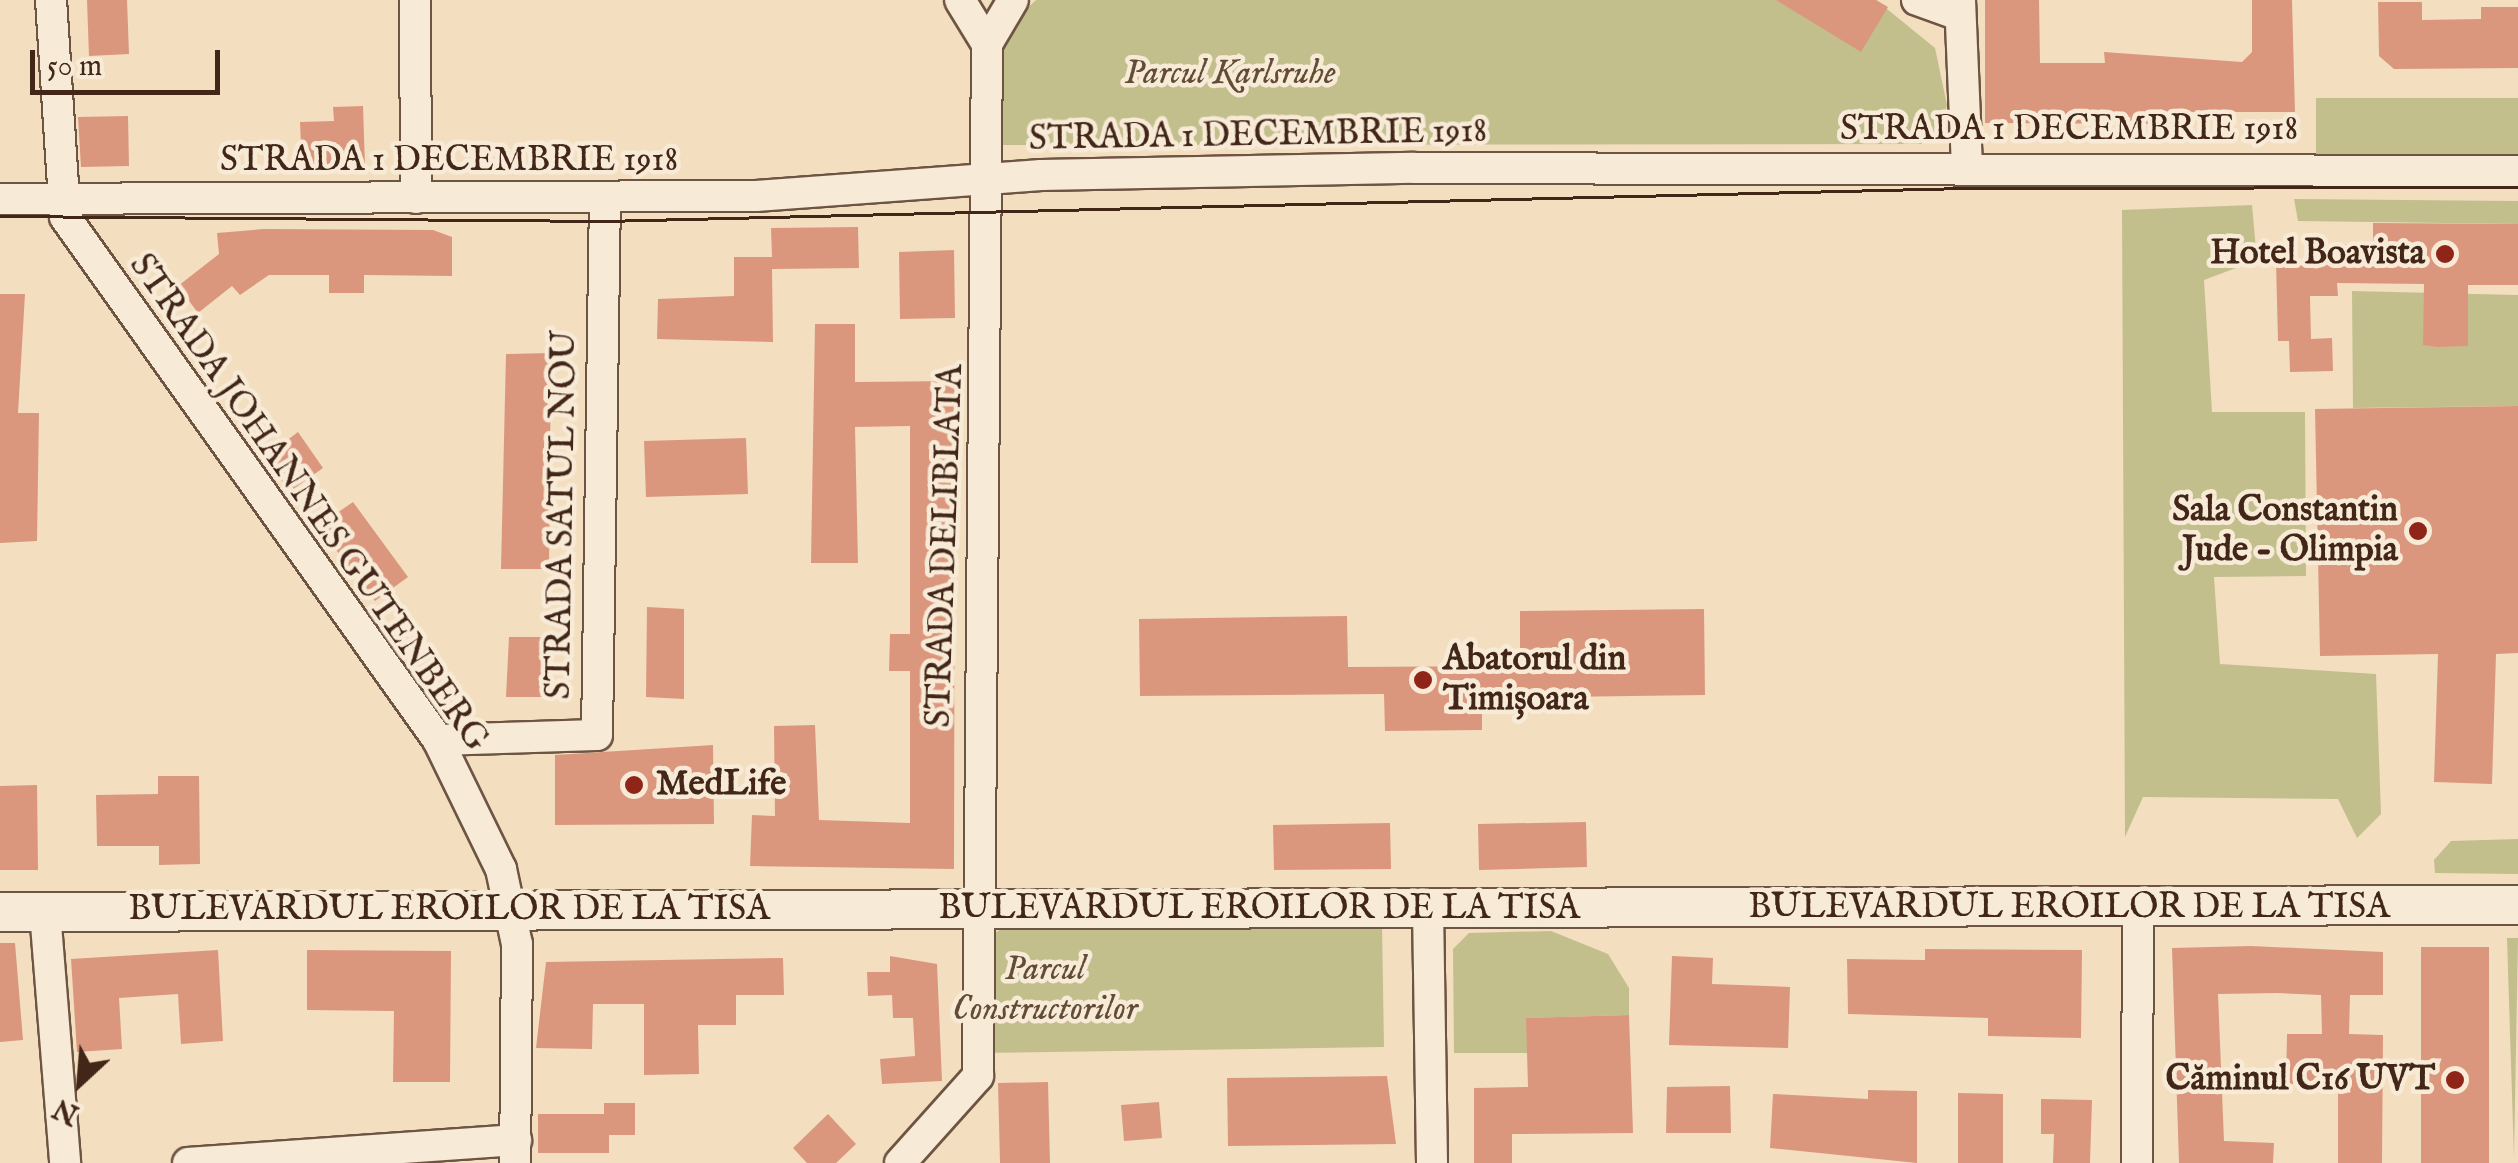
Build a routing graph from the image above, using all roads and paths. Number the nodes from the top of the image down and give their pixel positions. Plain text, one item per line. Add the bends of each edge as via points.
1 (51, 0) edge
2 (415, 0) edge
3 (960, 0) edge
4 (1013, 0) edge
5 (1917, 0) edge
6 (1959, 8) edge
7 (987, 44) junction
8 (1967, 164) junction
9 (2518, 171) edge
10 (988, 184) junction
11 (604, 197) junction
12 (416, 198) junction
13 (0, 199) edge
14 (60, 201) junction
15 (438, 740) junction
16 (2518, 905) edge
17 (513, 907) junction
18 (2138, 907) junction
19 (1428, 908) junction
20 (973, 910) junction
21 (0, 912) edge
22 (45, 912) junction
23 (515, 1152) edge
24 (65, 1163) edge
25 (188, 1163) edge
26 (900, 1163) edge
27 (1432, 1163) edge
28 (2137, 1163) edge

1 - 14 street
2 - 12 street
3 - 7 street
4 - 7 street
5 - 6 street
6 - 8 street
7 - 10 street, STRADA DELIBLATA
8 - 9 street, STRADA 1 DECEMBRIE 1918
8 - 10 street, STRADA 1 DECEMBRIE 1918 via 1062,175
10 - 11 street, STRADA 1 DECEMBRIE 1918
10 - 20 street, STRADA DELIBLATA
11 - 12 street, STRADA 1 DECEMBRIE 1918
11 - 15 street, STRADA SATUL NOU via 597,735
12 - 14 street, STRADA 1 DECEMBRIE 1918
13 - 14 street, STRADA 1 DECEMBRIE 1918
14 - 15 street, STRADA JOHANNES GUTENBERG via 128,317
15 - 17 street, STRADA JOHANNES GUTENBERG
16 - 18 street, BULEVARDUL EROILOR DE LA TISA
17 - 20 street, BULEVARDUL EROILOR DE LA TISA
17 - 22 street, BULEVARDUL EROILOR DE LA TISA
17 - 23 street
18 - 19 street, BULEVARDUL EROILOR DE LA TISA
18 - 28 street
19 - 20 street, BULEVARDUL EROILOR DE LA TISA
19 - 27 street
20 - 26 street, STRADA DELIBLATA via 978,1076
21 - 22 street, BULEVARDUL EROILOR DE LA TISA
22 - 24 street
23 - 25 street

